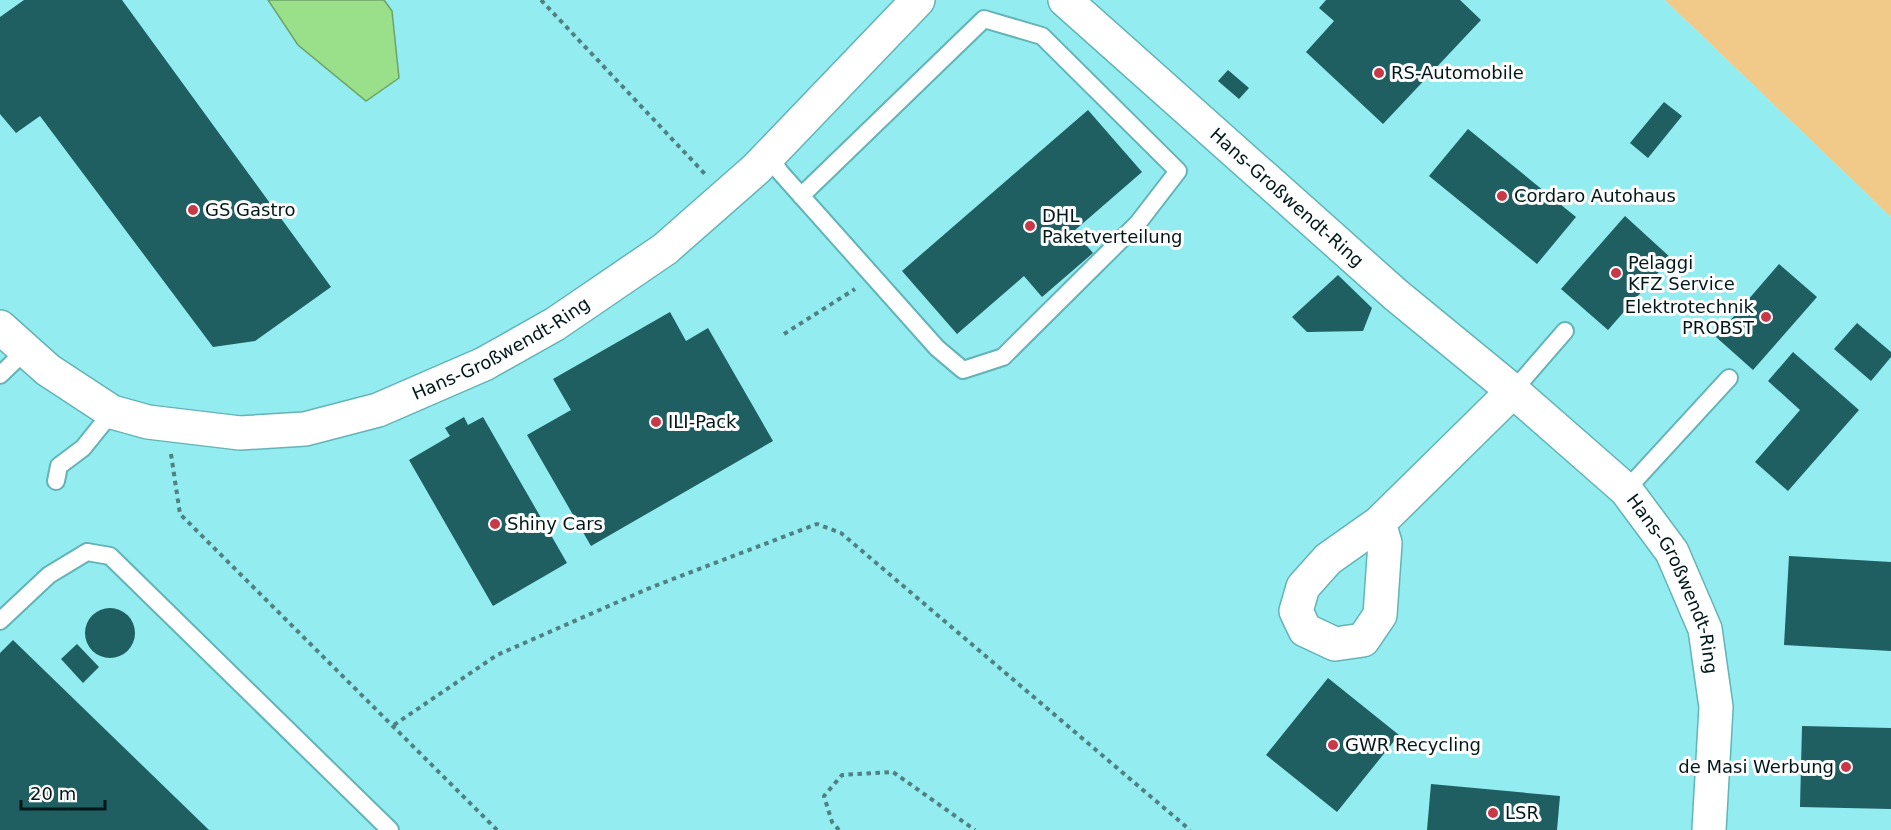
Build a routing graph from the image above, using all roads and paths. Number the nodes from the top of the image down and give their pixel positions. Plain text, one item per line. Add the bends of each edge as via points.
1 (541, 0) edge
2 (918, 0) edge
3 (1065, 0) edge
4 (769, 155) junction
5 (725, 196) junction
6 (801, 196) junction
7 (870, 272) junction
8 (0, 327) edge
9 (1565, 332) dead end
10 (784, 334) dead end
11 (26, 350) junction
12 (0, 375) edge
13 (1729, 378) dead end
14 (1513, 391) junction
15 (112, 411) junction
16 (166, 424) junction
17 (56, 481) dead end
18 (1626, 490) junction
19 (1379, 523) dead end
20 (0, 621) edge
21 (394, 725) junction
22 (390, 830) edge
23 (497, 830) edge
24 (839, 830) edge
25 (975, 830) edge
26 (1190, 830) edge
27 (1709, 830) edge

1 - 5 path
2 - 4 street, Hans-Großwendt-Ring
3 - 14 street, Hans-Großwendt-Ring via 1396,295
4 - 5 street, Hans-Großwendt-Ring
4 - 6 lane
5 - 16 street, Hans-Großwendt-Ring via 665,249 555,324 484,364 378,410 305,429 240,433
6 - 7 lane
6 - 7 lane via 984,19 1042,36 1178,171 1138,223 1003,357 963,370 937,348
7 - 10 path via 854,291
8 - 11 street, Hans-Großwendt-Ring
9 - 14 lane
11 - 12 lane
11 - 15 street, Hans-Großwendt-Ring via 48,370
13 - 18 lane
14 - 18 street, Hans-Großwendt-Ring
14 - 19 street
15 - 16 street, Hans-Großwendt-Ring
15 - 17 lane via 83,448 58,466
16 - 21 path via 180,514
18 - 27 street, Hans-Großwendt-Ring via 1672,552 1705,629 1716,707
20 - 22 lane via 49,575 87,552 110,556
21 - 23 path
21 - 26 path via 497,655 652,587 817,524 841,533
24 - 25 path via 832,822 824,796 842,775 893,772

